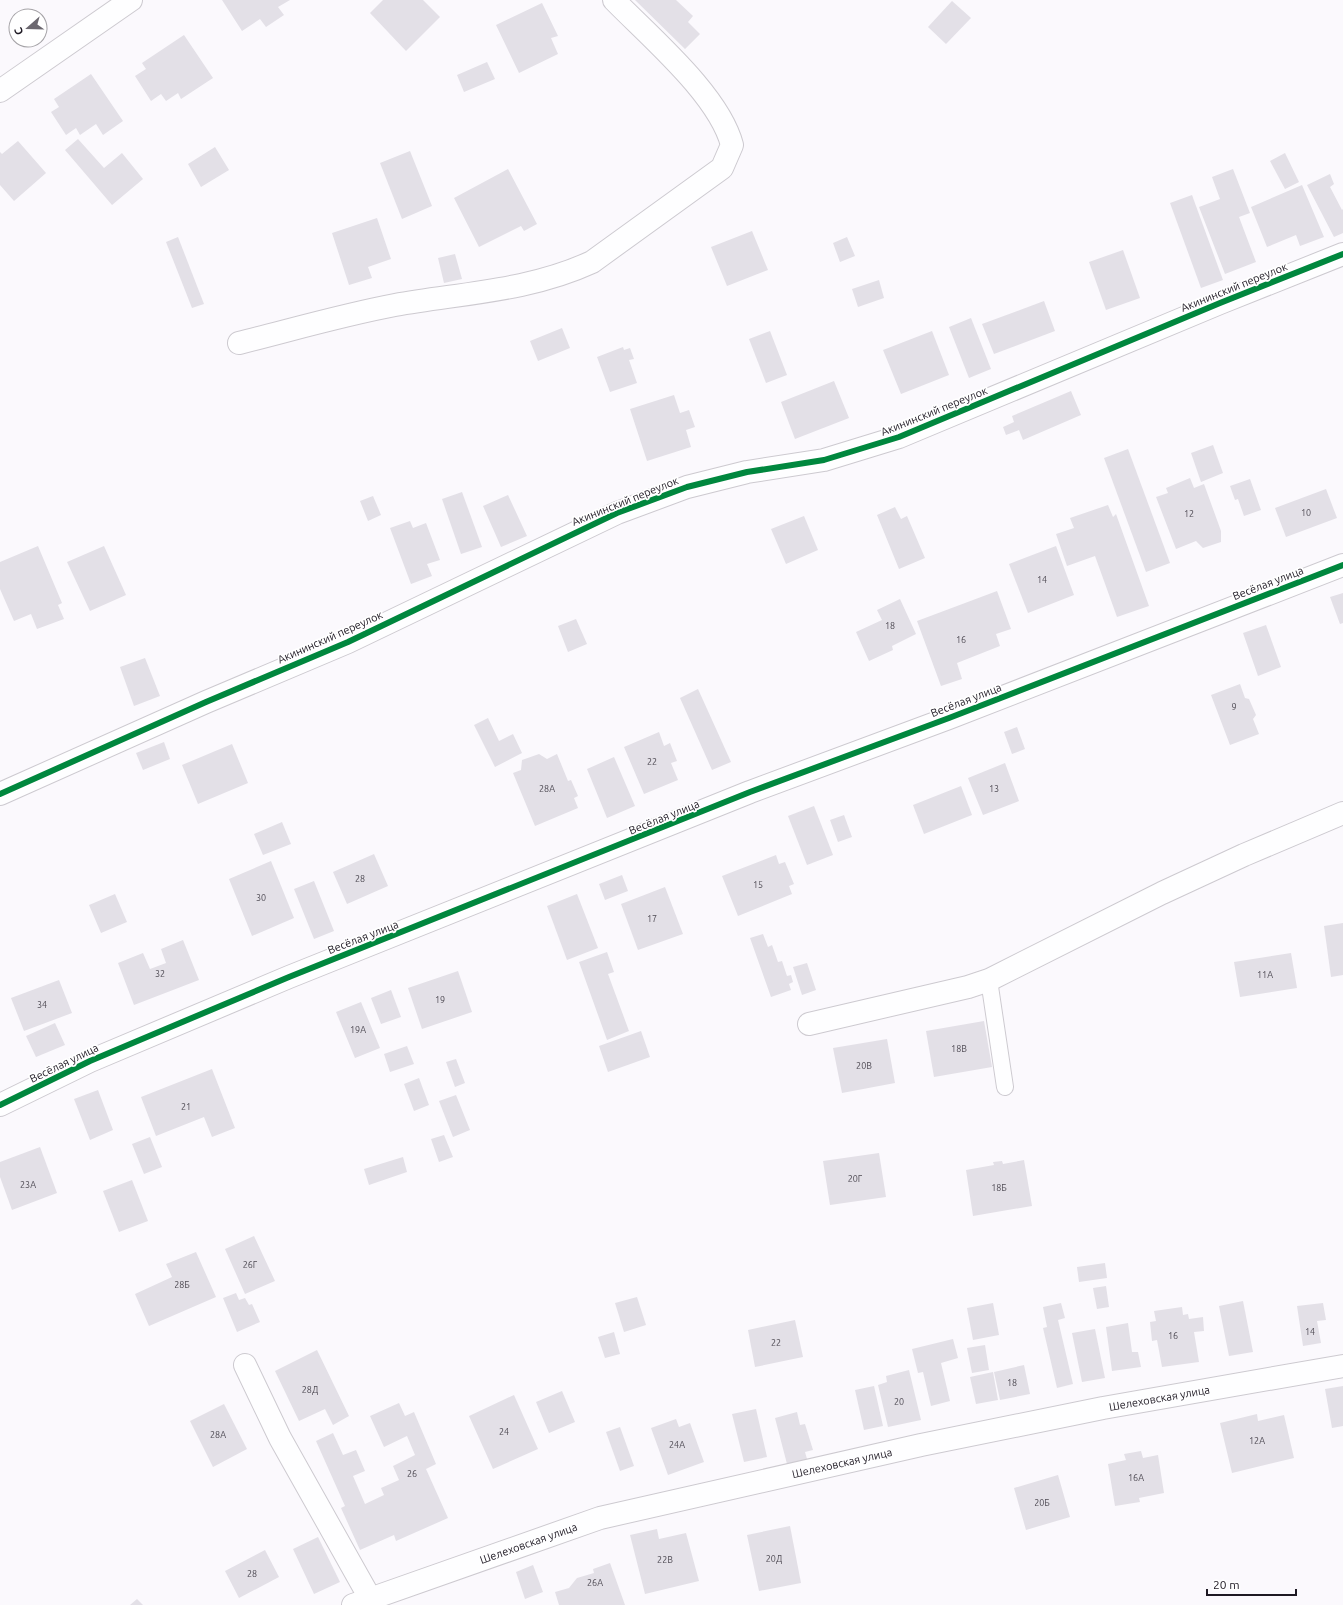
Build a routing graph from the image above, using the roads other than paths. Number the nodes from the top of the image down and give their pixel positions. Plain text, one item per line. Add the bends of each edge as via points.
1 (131, 0) edge
2 (614, 0) edge
3 (0, 90) edge
4 (1343, 254) edge
5 (239, 343) dead end
6 (1343, 565) edge
7 (0, 794) edge
8 (1343, 813) edge
9 (989, 980) junction
10 (809, 1024) dead end
11 (1005, 1087) dead end
12 (0, 1105) edge
13 (245, 1366) dead end
14 (1343, 1366) edge
15 (362, 1603) edge

1 - 3 street
2 - 5 street via 695,82 723,120 732,145 722,168 598,257 570,272 510,288 370,310
4 - 7 street, Акининский переулок via 899,437 824,460 746,472 687,487 623,510 560,538 348,642
6 - 12 street, Весёлая улица via 750,792 289,977 90,1061
8 - 9 street via 1162,893
9 - 10 street
9 - 11 lane
13 - 15 street
14 - 15 street, Шелеховская улица via 1102,1408 936,1442 600,1518

